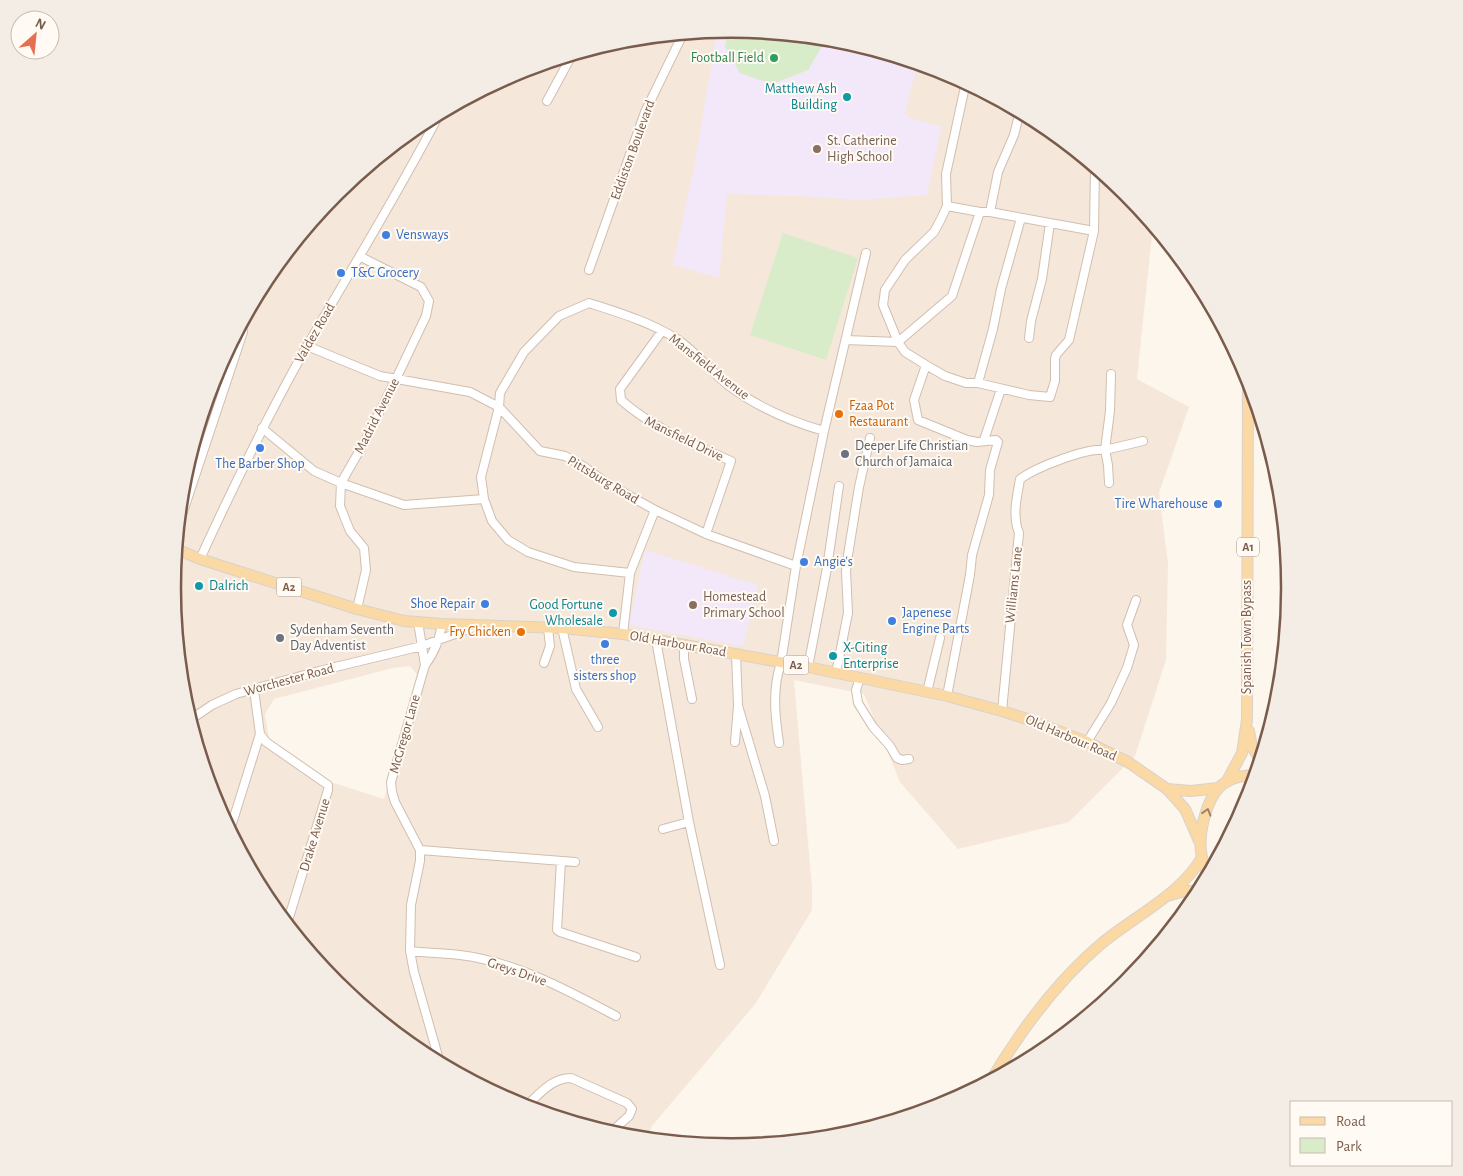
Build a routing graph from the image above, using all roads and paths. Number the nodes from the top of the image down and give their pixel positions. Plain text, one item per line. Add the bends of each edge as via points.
1 (680, 40) edge
2 (568, 63) edge
3 (964, 89) edge
4 (547, 101) dead end
5 (1018, 118) edge
6 (434, 125) edge
7 (1095, 175) edge
8 (947, 206) junction
9 (980, 212) junction
10 (990, 212) junction
11 (1021, 218) junction
12 (1050, 223) junction
13 (1094, 231) junction
14 (866, 253) dead end
15 (360, 257) junction
16 (590, 270) dead end
17 (662, 331) junction
18 (1029, 338) dead end
19 (846, 340) junction
20 (240, 342) edge
21 (898, 342) junction
22 (307, 346) junction
23 (926, 365) junction
24 (1111, 374) dead end
25 (396, 379) junction
26 (978, 383) junction
27 (1001, 389) junction
28 (1248, 398) edge
29 (499, 407) junction
30 (262, 428) junction
31 (824, 431) junction
32 (870, 438) dead end
33 (984, 440) junction
34 (1143, 441) dead end
35 (1105, 450) junction
36 (341, 483) junction
37 (1108, 483) dead end
38 (191, 484) edge
39 (839, 486) dead end
40 (484, 500) junction
41 (655, 510) junction
42 (706, 534) junction
43 (182, 552) edge
44 (200, 559) junction
45 (796, 566) junction
46 (630, 573) junction
47 (1136, 600) dead end
48 (357, 608) junction
49 (418, 622) junction
50 (442, 624) junction
51 (478, 625) junction
52 (548, 628) junction
53 (562, 628) junction
54 (623, 634) junction
55 (940, 638) dead end
56 (439, 640) junction
57 (656, 640) junction
58 (684, 645) junction
59 (422, 646) junction
60 (736, 654) junction
61 (544, 663) dead end
62 (781, 663) junction
63 (425, 665) junction
64 (808, 667) junction
65 (836, 673) junction
66 (860, 678) junction
67 (254, 690) junction
68 (927, 692) junction
69 (946, 696) junction
70 (692, 699) dead end
71 (738, 706) junction
72 (1002, 711) junction
73 (197, 715) edge
74 (1247, 720) junction
75 (598, 727) dead end
76 (260, 734) junction
77 (735, 742) dead end
78 (1088, 742) junction
79 (779, 743) dead end
80 (1256, 754) edge
81 (909, 759) dead end
82 (1249, 775) edge
83 (1227, 781) junction
84 (1218, 788) junction
85 (1167, 789) junction
86 (233, 820) edge
87 (689, 822) junction
88 (663, 829) dead end
89 (774, 841) dead end
90 (1200, 843) junction
91 (420, 850) junction
92 (1202, 857) junction
93 (561, 861) junction
94 (575, 862) dead end
95 (1206, 867) edge
96 (1191, 891) edge
97 (1165, 897) junction
98 (290, 916) edge
99 (410, 951) junction
100 (636, 957) dead end
101 (720, 965) dead end
102 (616, 1016) dead end
103 (437, 1053) edge
104 (997, 1070) edge
105 (532, 1101) edge
106 (617, 1126) edge

1 - 16 street, Eddiston Boulevard via 645,112
2 - 4 street
3 - 8 street via 946,174
5 - 10 street via 998,172
6 - 15 street, Valdez Road
7 - 13 street
8 - 9 street
8 - 21 street via 934,232 905,260 885,290 883,305
9 - 10 street
9 - 21 street via 952,296
10 - 11 street
11 - 12 street
11 - 26 street
12 - 13 street
12 - 18 street
13 - 27 street via 1069,340 1056,355 1055,381 1050,398
14 - 19 street
15 - 22 street, Valdez Road
15 - 25 street, Madrid Avenue via 420,287 429,301 426,316
17 - 29 street, Mansfield Avenue via 589,302 559,316 524,352 500,393
17 - 31 street, Mansfield Avenue via 679,340 728,385 757,404 788,420
17 - 42 street, Mansfield Drive via 620,389 620,400 640,417 731,461
19 - 21 street
19 - 31 street
20 - 38 street
21 - 23 street via 905,352
22 - 25 street, Pittsburg Road via 380,376
22 - 30 street, Valdez Road
23 - 26 street via 966,383
23 - 33 street via 914,400 918,420 967,440
24 - 35 street
25 - 29 street, Pittsburg Road via 470,392
25 - 36 street, Madrid Avenue
26 - 27 street
27 - 33 street
28 - 74 main road, Spanish Town Bypass / A1
29 - 40 street, Mansfield Avenue via 481,476
29 - 41 street, Pittsburg Road via 540,451 577,462
30 - 36 street via 314,471
30 - 44 street, Valdez Road
31 - 45 street
32 - 65 street via 848,555 848,613
33 - 69 street via 998,442 990,470 989,495 972,554
34 - 35 street
35 - 37 street
35 - 72 street, Williams Lane via 1070,457 1041,467 1020,479 1015,512 1019,533
36 - 40 street via 404,505
36 - 48 street, Madrid Avenue via 340,506 350,531 364,548 366,570
39 - 64 street
40 - 46 street, Mansfield Avenue via 492,521 508,540 528,552 574,567
41 - 42 street, Pittsburg Road
41 - 46 street
42 - 45 street, Pittsburg Road
43 - 44 main road, Old Harbour Road / A2
44 - 48 main road, Old Harbour Road / A2
45 - 62 street
46 - 54 street
47 - 78 street via 1127,625 1134,645 1129,663
48 - 49 main road, Old Harbour Road / A2 via 389,618
49 - 50 main road, Old Harbour Road / A2
49 - 59 street, McGregor Lane
50 - 51 main road, Old Harbour Road / A2
50 - 56 street, McGregor Lane
51 - 52 main road, Old Harbour Road / A2
51 - 56 street, Worchester Road
52 - 53 main road, Old Harbour Road / A2
52 - 61 street via 550,646
53 - 54 main road, Old Harbour Road / A2
53 - 75 street via 576,689
54 - 57 main road, Old Harbour Road / A2
55 - 68 street
56 - 59 street, Worchester Road
56 - 63 street, McGregor Lane
57 - 58 main road, Old Harbour Road / A2
57 - 87 street
58 - 60 main road, Old Harbour Road / A2
58 - 70 street
59 - 63 street, McGregor Lane
59 - 67 street, Worchester Road
60 - 62 main road, Old Harbour Road / A2
60 - 71 street
62 - 64 main road, Old Harbour Road / A2
62 - 79 street via 775,709
63 - 91 street, McGregor Lane via 391,782 395,802
64 - 65 main road, Old Harbour Road / A2
65 - 66 main road, Old Harbour Road / A2
66 - 68 main road, Old Harbour Road / A2
66 - 81 street via 856,690 858,703 897,758
67 - 73 street, Worchester Road via 236,694
67 - 76 street
68 - 69 main road, Old Harbour Road / A2
69 - 72 main road, Old Harbour Road / A2
71 - 77 street
71 - 89 street via 765,796
72 - 78 main road, Old Harbour Road / A2
74 - 80 main road, Spanish Town Bypass / A1
74 - 83 main road, Spanish Town Bypass / A1 via 1242,753
76 - 86 street
76 - 98 street, Drake Avenue via 266,742 328,785
78 - 85 main road, Old Harbour Road / A2 via 1128,762
82 - 83 main road, A1
83 - 84 main road, A1
84 - 85 main road
90 -> 84 main road, A1 via 1205,815
85 - 90 main road, Old Harbour Road / A2 via 1186,809
87 - 88 street
87 - 101 street
90 - 92 main road, A1
91 - 93 street
91 - 99 street via 411,905
92 - 95 main road, A1
92 - 97 main road via 1190,876
93 - 94 street
93 - 100 street via 557,930
96 - 97 main road
97 - 104 main road via 1079,964 1046,1000
99 - 102 street, Greys Drive via 461,955 514,968
99 - 103 street
105 - 106 street via 555,1080 571,1078 631,1106 629,1116

